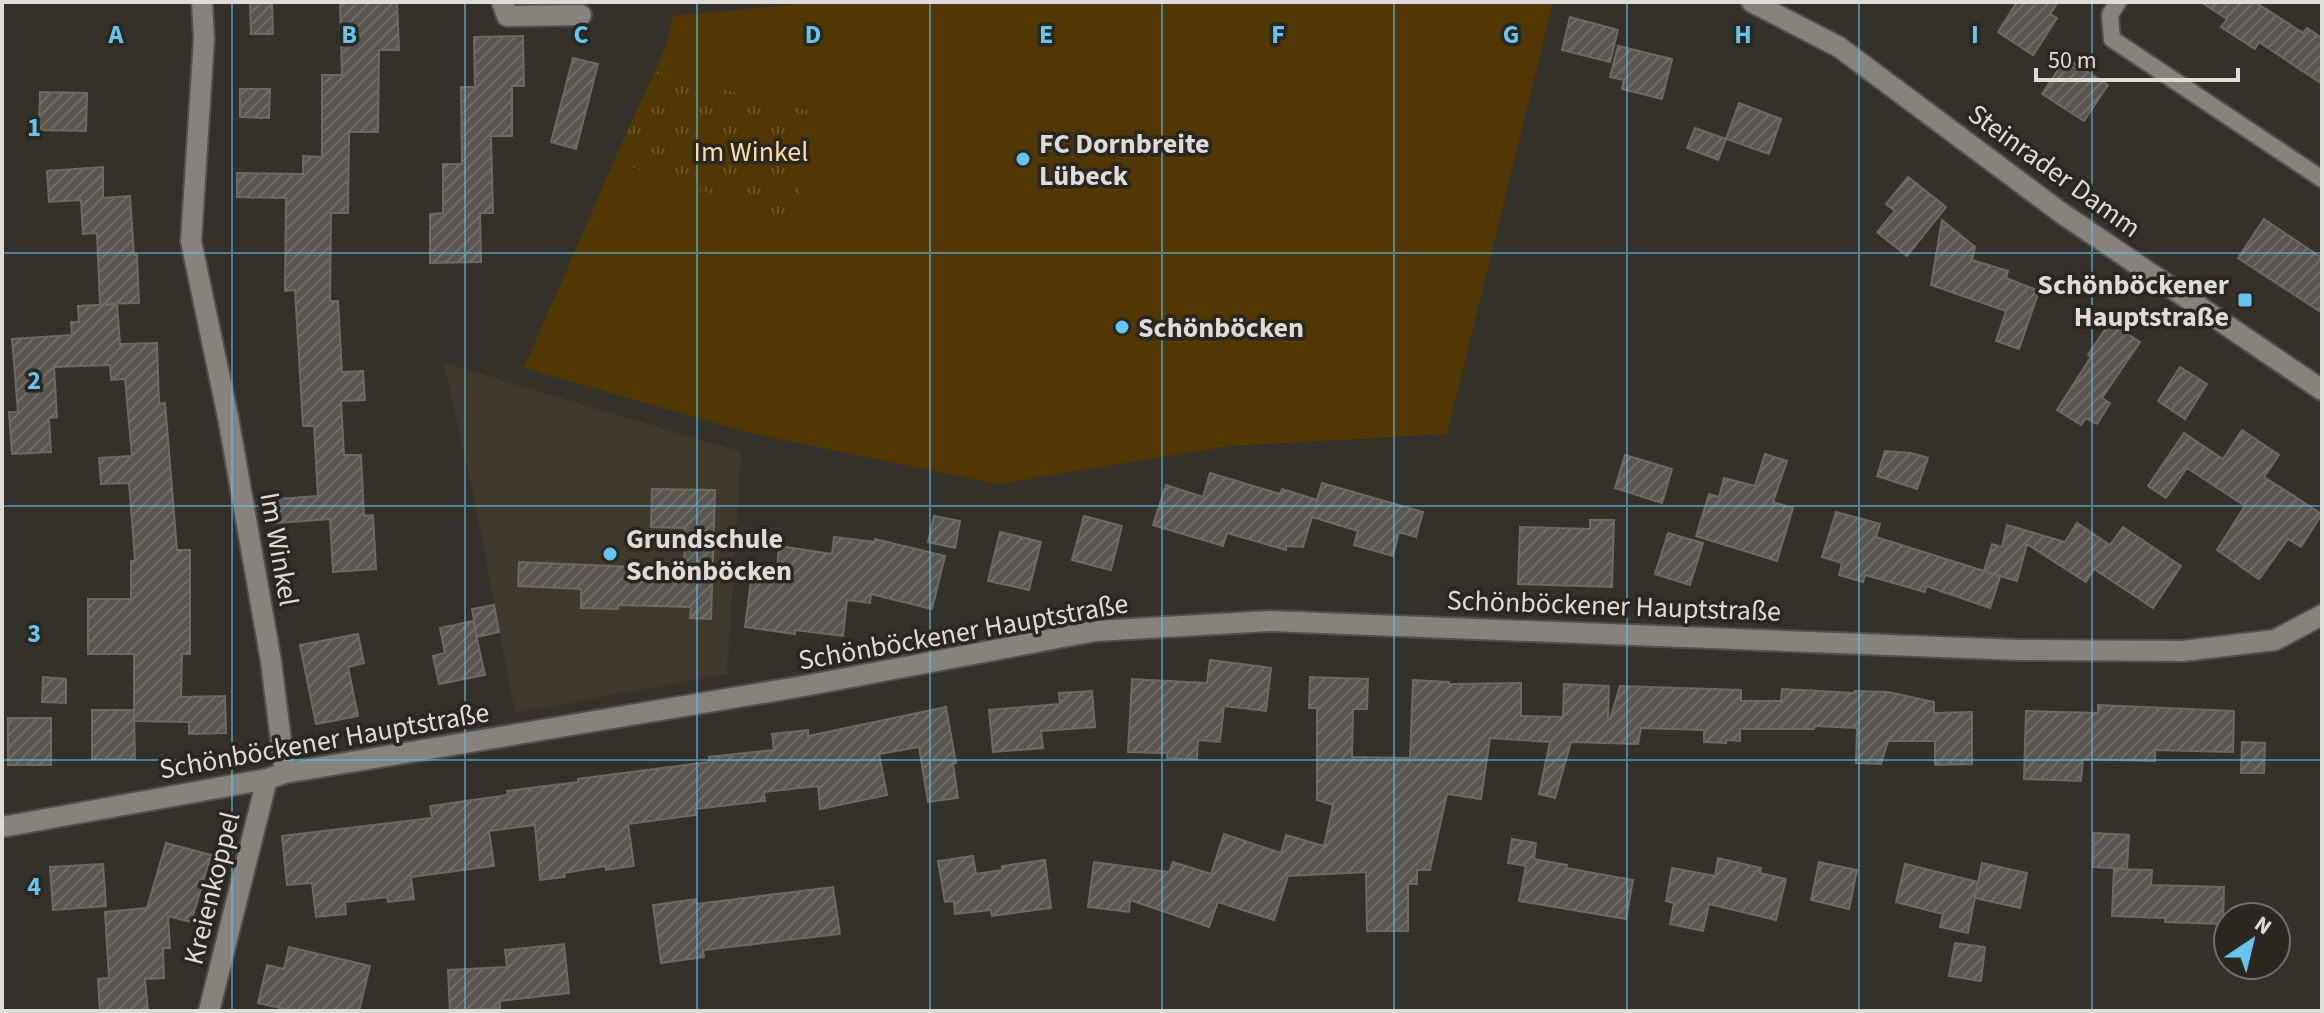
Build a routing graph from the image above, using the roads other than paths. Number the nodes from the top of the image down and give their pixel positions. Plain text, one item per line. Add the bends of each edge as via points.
1 (202, 2) edge
2 (502, 2) edge
3 (2118, 2) edge
4 (1763, 5) edge
5 (581, 15) dead end
6 (2322, 179) edge
7 (2322, 390) edge
8 (2322, 615) edge
9 (276, 776) junction
10 (2, 827) edge
11 (209, 1011) edge

1 - 9 street, Im Winkel via 191,241 271,661
2 - 5 street via 507,16
3 - 6 lane via 2110,15 2112,39
4 - 7 street, Steinrader Damm via 1839,47 2060,212
8 - 9 street, Schönböckener Hauptstraße via 2275,640 2183,651 2019,650 1270,621 1095,631
9 - 10 street, Schönböckener Hauptstraße
9 - 11 street, Kreienkoppel

